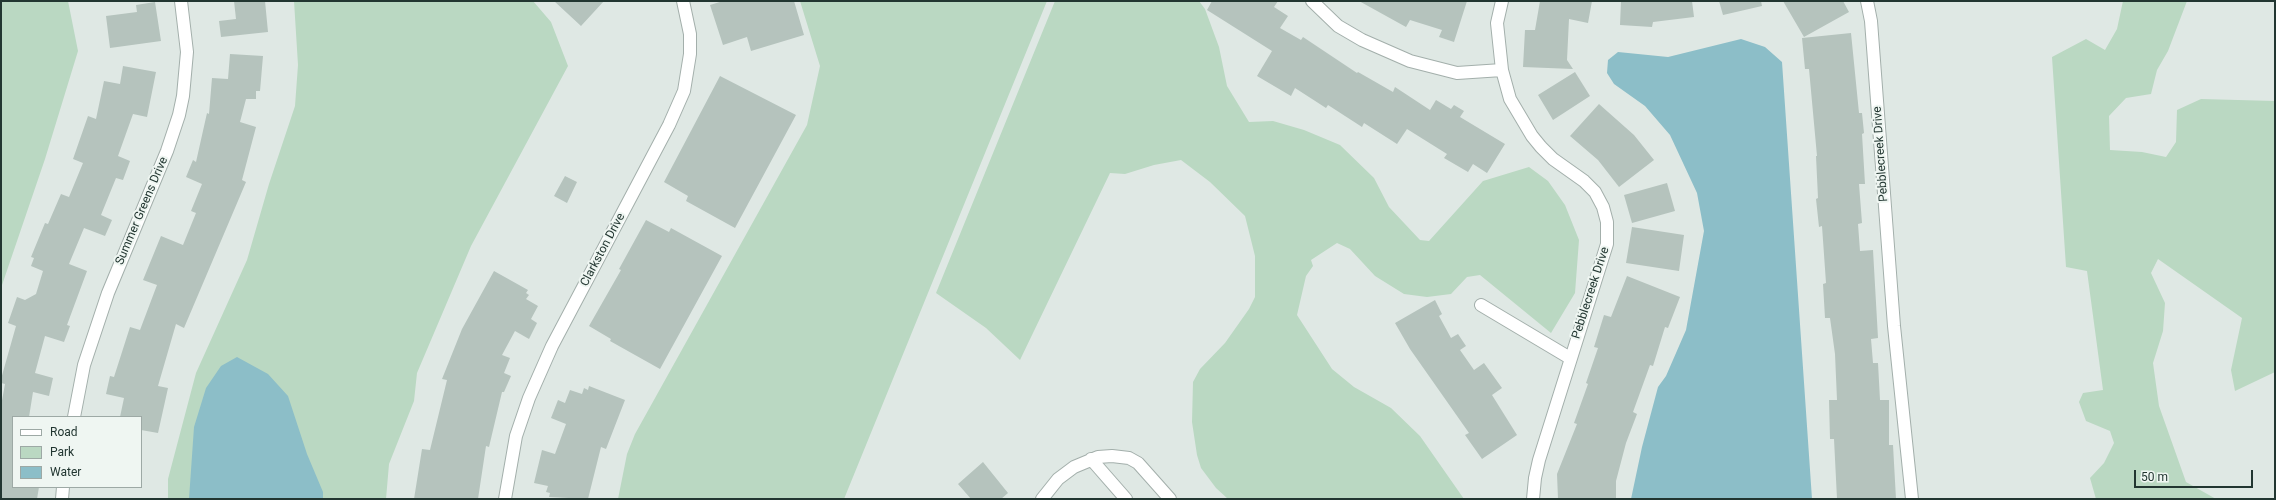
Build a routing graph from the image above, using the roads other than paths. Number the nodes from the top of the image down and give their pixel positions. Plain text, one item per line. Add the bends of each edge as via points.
1 (181, 1) edge
2 (683, 1) edge
3 (1312, 1) edge
4 (1502, 1) edge
5 (1867, 1) edge
6 (1502, 70) junction
7 (1481, 305) dead end
8 (1570, 358) junction
9 (74, 416) edge
10 (1091, 460) junction
11 (63, 488) edge
12 (62, 499) edge
13 (506, 499) edge
14 (1042, 499) edge
15 (1126, 499) edge
16 (1170, 499) edge
17 (1533, 499) edge
18 (1912, 499) edge

1 - 9 street, Summer Greens Drive via 187,52 179,115 167,151 108,293 84,365
2 - 13 street, Clarkston Drive via 690,34 690,54 684,91 669,125 552,346 529,398 516,436
3 - 6 street via 1338,26 1362,40 1410,61 1457,73
4 - 6 street, Pebblecreek Drive via 1497,22
5 - 18 street, Pebblecreek Drive via 1871,21 1894,326
6 - 8 street, Pebblecreek Drive via 1510,99 1532,136 1553,159 1595,192 1607,222 1607,244
7 - 8 street
8 - 17 street, Pebblecreek Drive via 1539,460
10 - 14 street via 1074,467 1058,480
10 - 15 street
10 - 16 street via 1112,456 1129,458 1138,463
11 - 12 street

